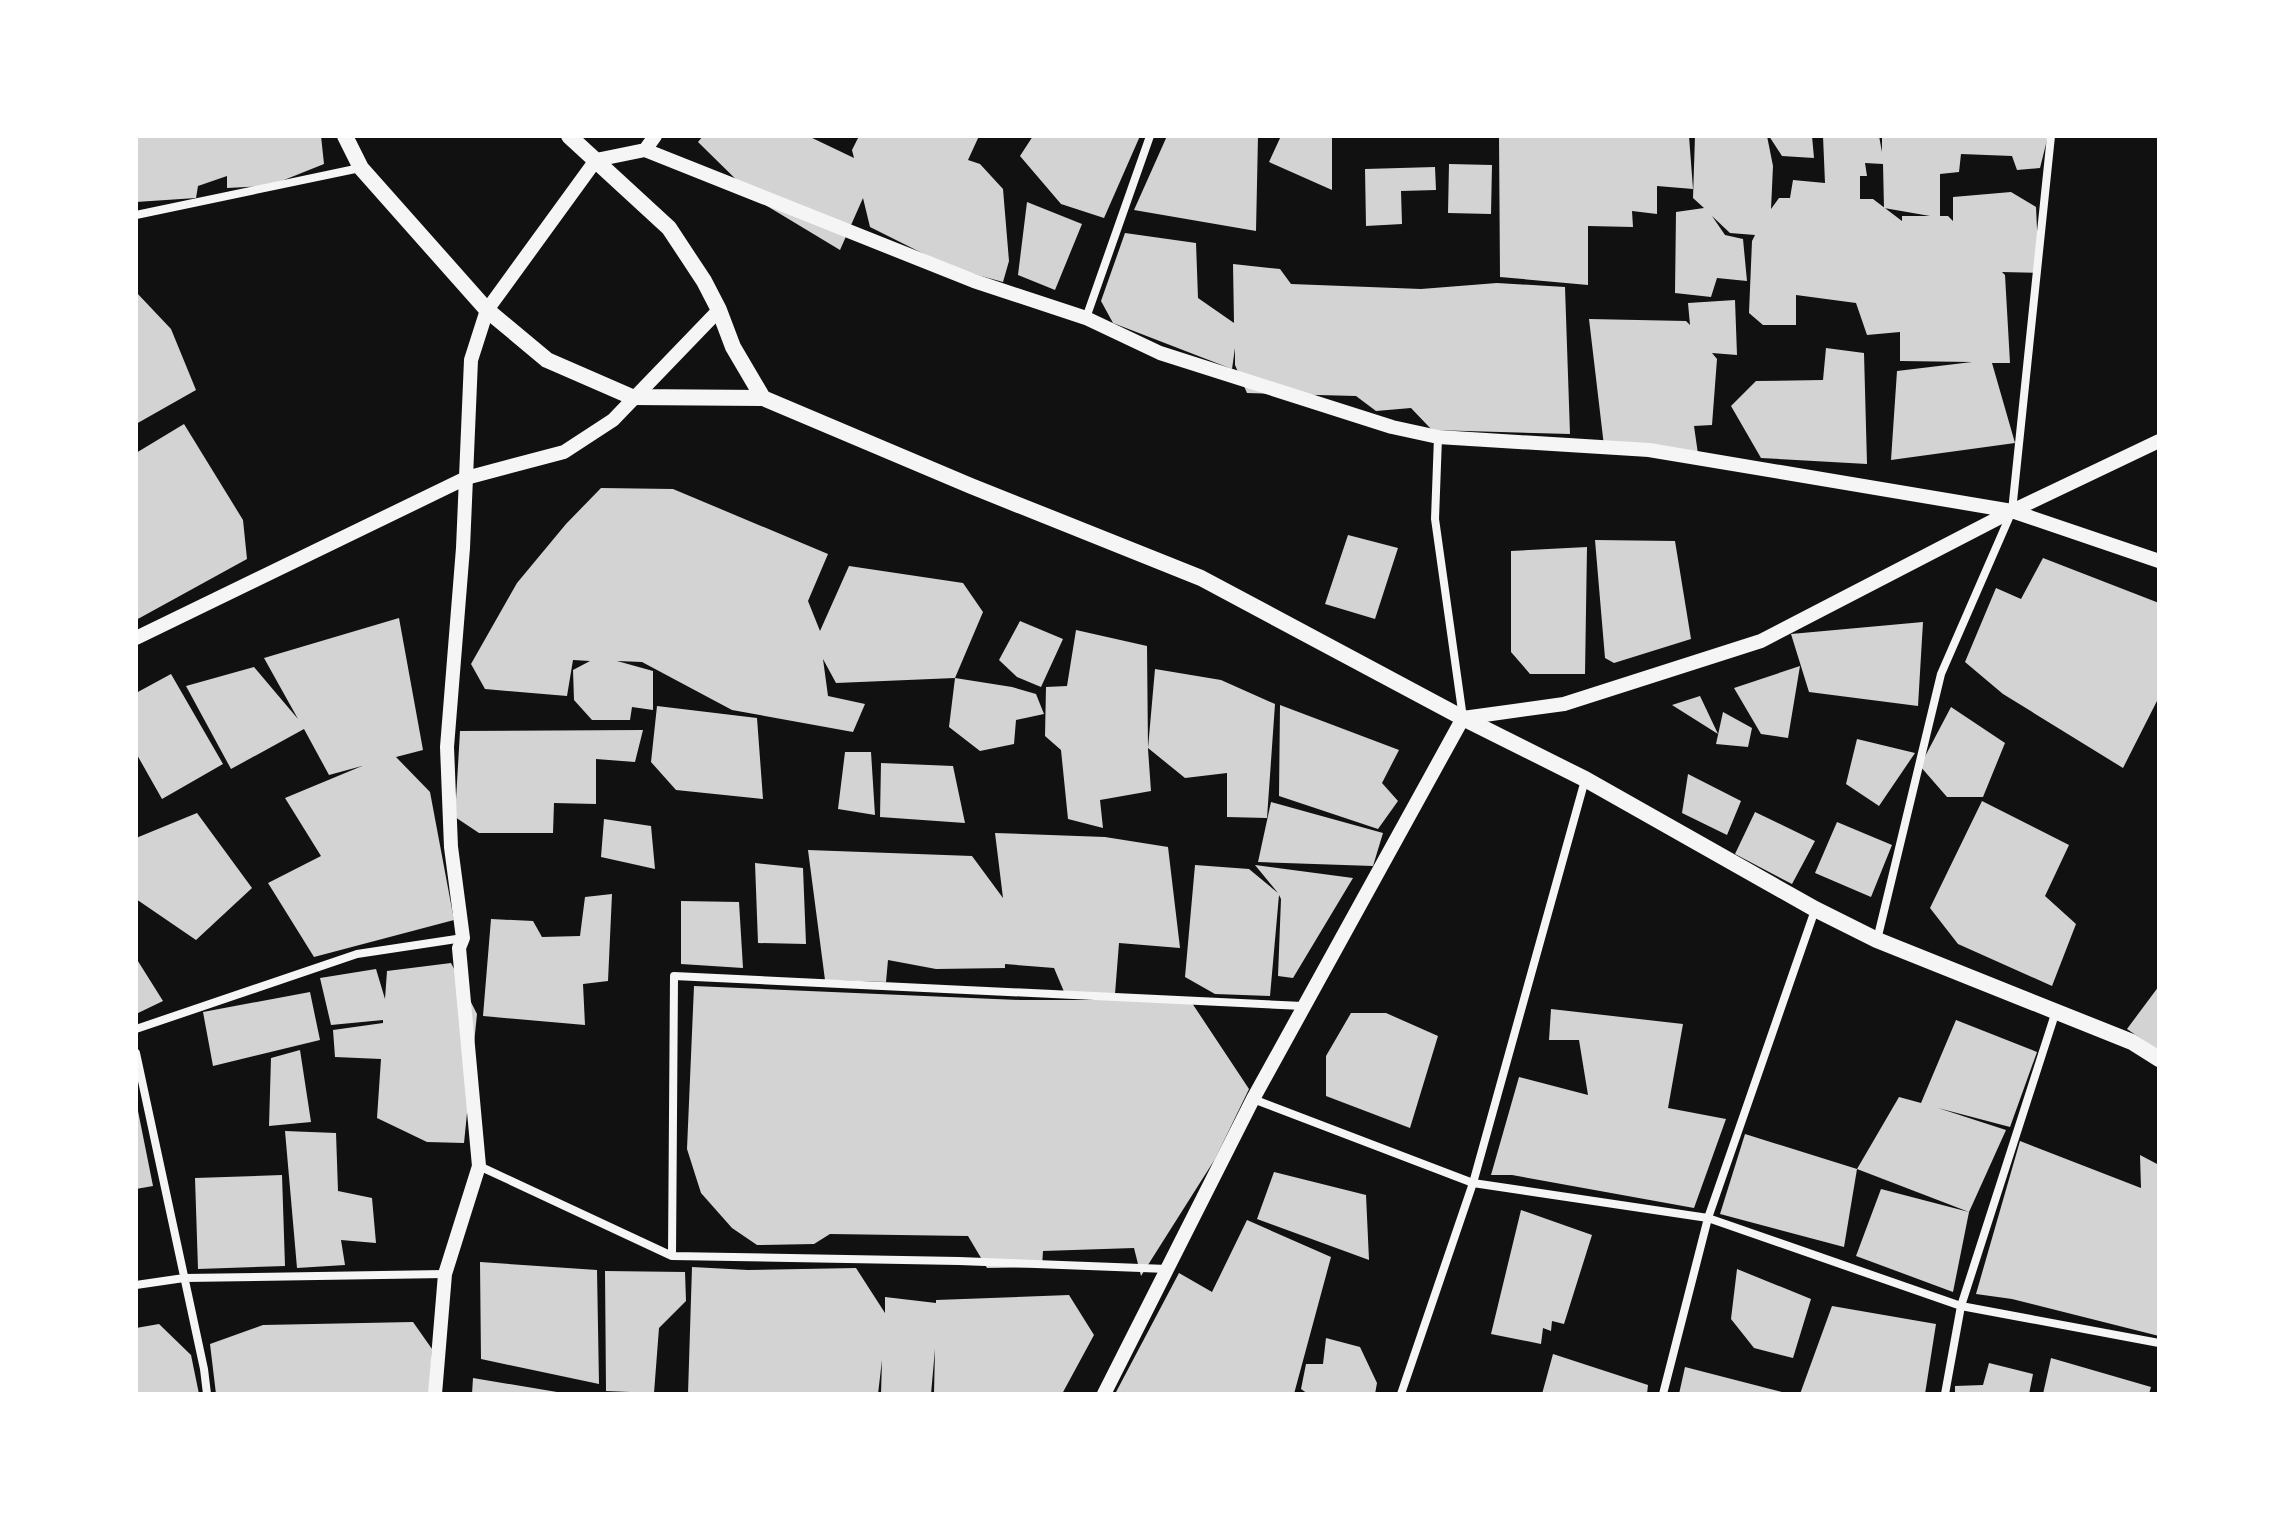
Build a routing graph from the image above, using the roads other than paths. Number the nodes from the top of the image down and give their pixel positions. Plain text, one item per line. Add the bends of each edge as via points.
1 (345, 136) edge
2 (569, 136) edge
3 (655, 136) edge
4 (1150, 136) edge
5 (2051, 136) edge
6 (645, 150) junction
7 (596, 160) junction
8 (361, 168) junction
9 (136, 215) edge
10 (487, 310) junction
11 (719, 310) junction
12 (1086, 318) junction
13 (632, 397) junction
14 (763, 398) junction
15 (1438, 437) junction
16 (2159, 441) edge
17 (466, 478) junction
18 (2012, 511) junction
19 (2159, 561) edge
20 (136, 638) edge
21 (1463, 718) junction
22 (1585, 779) junction
23 (1815, 909) junction
24 (463, 938) junction
25 (1877, 940) junction
26 (1303, 1006) junction
27 (2056, 1010) junction
28 (136, 1029) edge
29 (136, 1053) edge
30 (2159, 1059) edge
31 (1253, 1099) junction
32 (479, 1166) junction
33 (1473, 1183) junction
34 (1708, 1218) junction
35 (672, 1256) junction
36 (1167, 1269) junction
37 (445, 1274) junction
38 (184, 1278) junction
39 (136, 1285) edge
40 (1961, 1306) junction
41 (2159, 1343) edge
42 (207, 1394) edge
43 (435, 1394) edge
44 (1104, 1394) edge
45 (1401, 1394) edge
46 (1663, 1394) edge
47 (1945, 1394) edge

1 - 8 main road
2 - 7 main road
3 - 6 street
4 - 12 street
5 - 18 street
6 - 7 street
6 - 12 street via 974,281
7 - 10 street
7 - 11 main road via 669,228
8 - 9 street
8 - 10 main road
10 - 13 main road via 547,360
10 - 17 street via 471,360
11 - 13 street
11 - 14 main road via 733,347
12 - 15 street via 1160,353
13 - 14 main road
13 - 17 street via 613,420 564,452
14 - 21 main road via 1201,578
15 - 18 street via 1649,450
15 - 21 street via 1435,519
16 - 18 street
17 - 20 street
17 - 24 street via 447,747 451,847
18 - 19 street
18 - 21 street via 1761,641 1564,704
18 - 25 street via 1941,674
21 - 22 main road
21 - 26 street
22 - 23 main road
22 - 33 street
23 - 25 main road
23 - 34 street
24 - 28 street via 357,954
24 - 32 street via 459,948
25 - 27 main road
26 - 31 street
26 - 35 street via 674,976
27 - 30 main road
27 - 40 street
29 - 38 street
31 - 33 street
31 - 36 street
32 - 35 street
32 - 37 street
33 - 34 street
33 - 45 street
34 - 40 street
34 - 46 street
35 - 36 street
36 - 44 street
37 - 38 street
37 - 43 street
38 - 39 street
38 - 42 street
40 - 41 street
40 - 47 street

